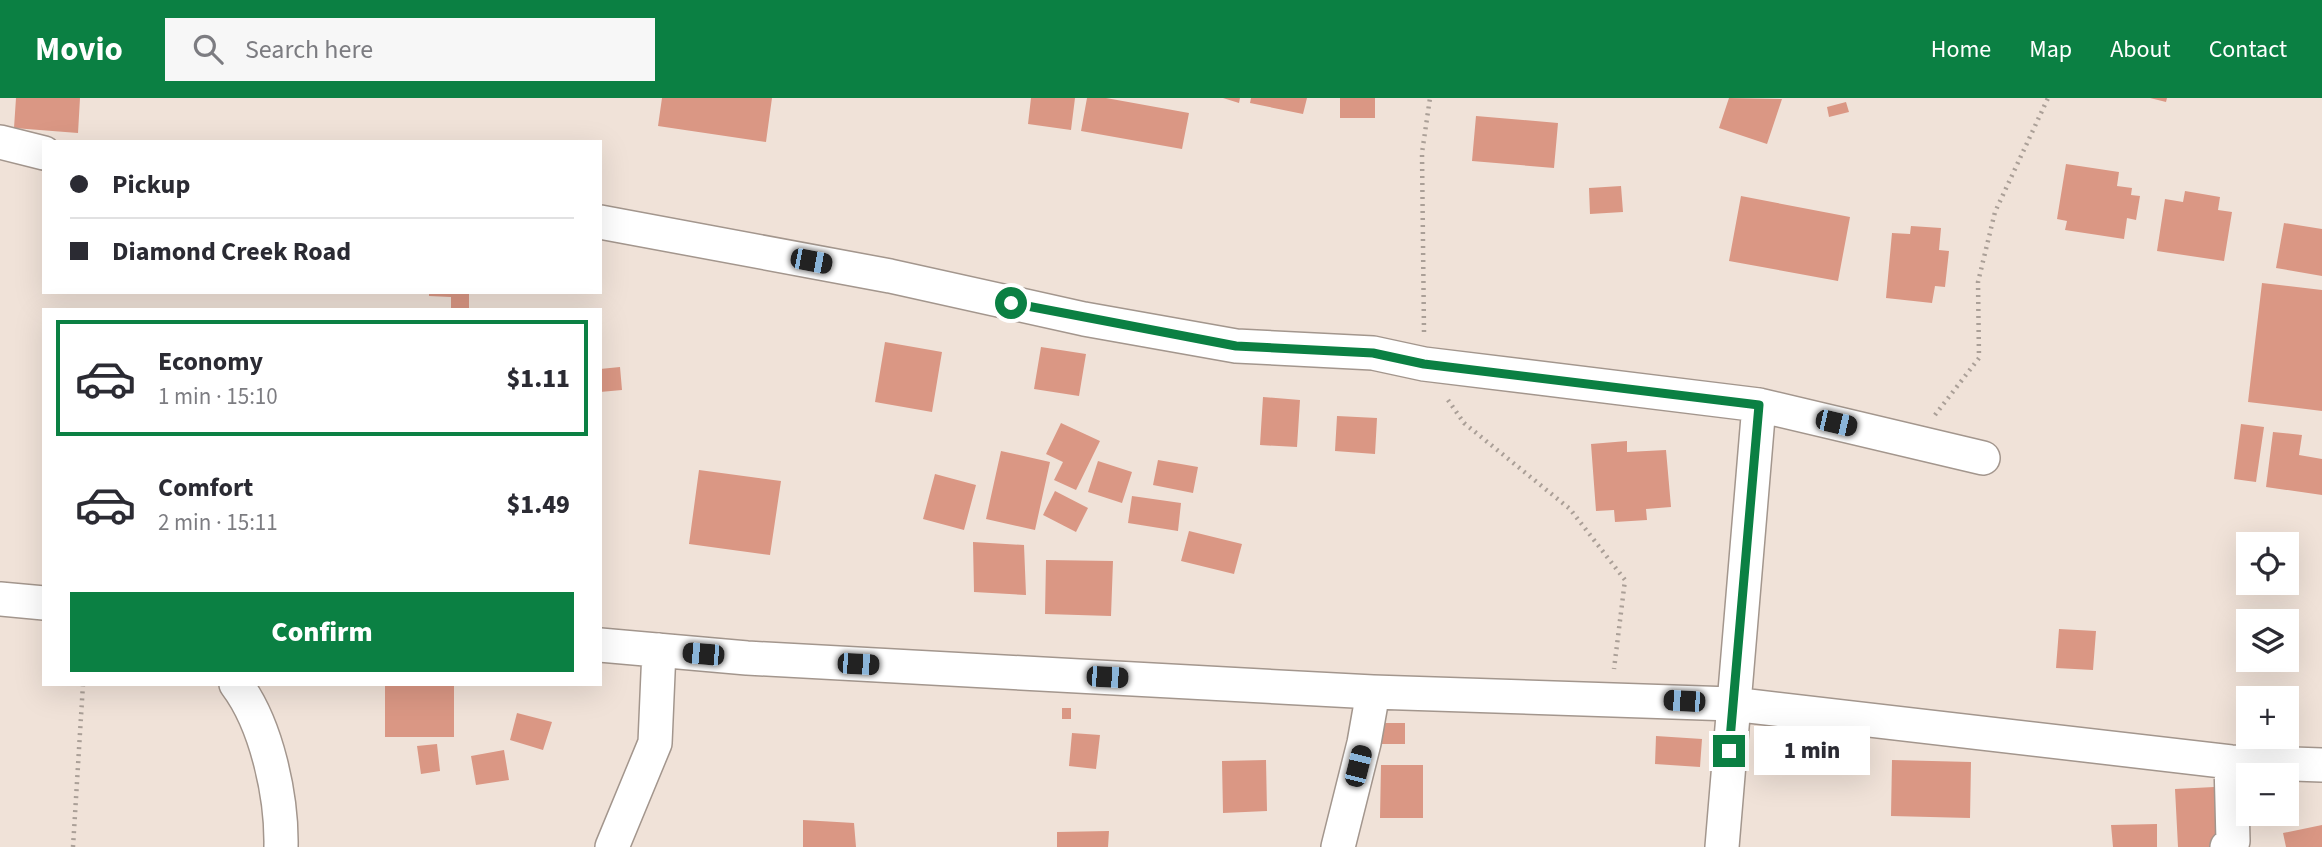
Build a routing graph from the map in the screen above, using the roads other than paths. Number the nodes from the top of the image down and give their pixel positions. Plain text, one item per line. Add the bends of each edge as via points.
1 (0, 142) edge
2 (42, 152) edge
3 (602, 222) edge
4 (1759, 405) junction
5 (1983, 458) dead end
6 (0, 599) edge
7 (42, 603) edge
8 (602, 645) edge
9 (659, 650) junction
10 (237, 686) edge
11 (1373, 692) junction
12 (1732, 704) junction
13 (2231, 762) junction
14 (2322, 765) edge
15 (281, 847) edge
16 (612, 847) edge
17 (1338, 847) edge
18 (1722, 847) edge
19 (2228, 847) edge

1 - 2 street
3 - 4 street via 1236,346 1373,353 1424,364
4 - 5 street
4 - 12 street
6 - 7 street
8 - 9 street
9 - 11 street
9 - 16 street via 655,743
10 - 15 street via 266,742
11 - 12 street
11 - 17 street
12 - 13 street
12 - 18 street
13 - 14 street
13 - 19 street via 2233,841

